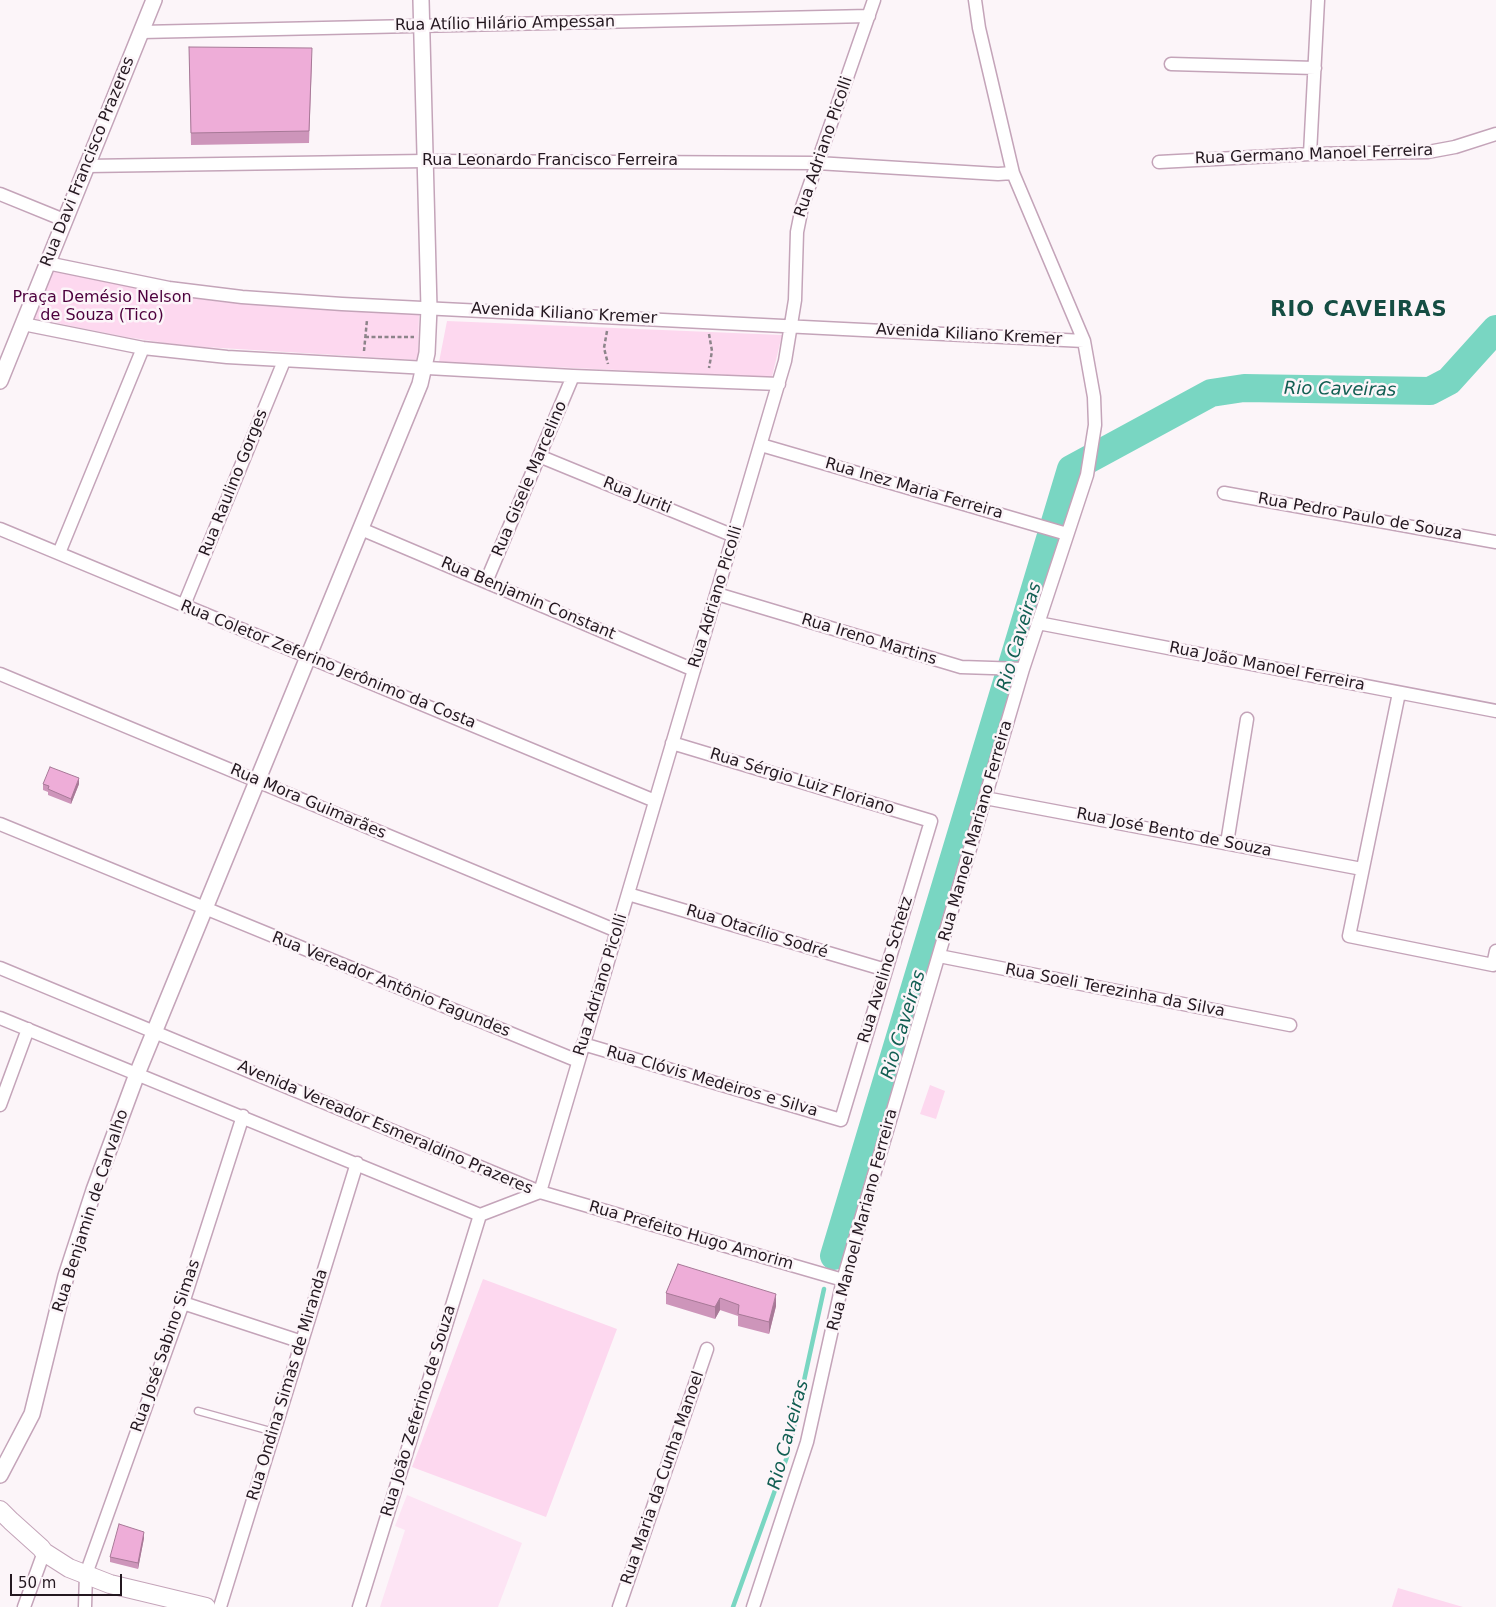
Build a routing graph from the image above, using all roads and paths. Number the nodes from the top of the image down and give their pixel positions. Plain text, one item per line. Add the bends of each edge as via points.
1 (154, 0) edge
2 (421, 0) edge
3 (874, 0) edge
4 (975, 0) edge
5 (1318, 0) edge
6 (869, 16) junction
7 (422, 26) junction
8 (141, 32) junction
9 (1171, 64) dead end
10 (1314, 68) junction
11 (1496, 134) edge
12 (1310, 154) junction
13 (425, 160) junction
14 (817, 162) junction
15 (1159, 162) dead end
16 (86, 166) junction
17 (1013, 173) junction
18 (0, 194) edge
19 (64, 220) junction
20 (47, 263) junction
21 (368, 305) junction
22 (429, 308) junction
23 (616, 317) junction
24 (702, 321) junction
25 (23, 324) junction
26 (791, 325) junction
27 (366, 337) junction
28 (429, 337) junction
29 (1084, 341) junction
30 (143, 348) junction
31 (284, 361) junction
32 (363, 365) junction
33 (424, 368) junction
34 (572, 376) junction
35 (617, 378) junction
36 (0, 381) edge
37 (704, 381) junction
38 (779, 384) junction
39 (761, 445) junction
40 (539, 456) junction
41 (1224, 493) dead end
42 (0, 529) edge
43 (361, 529) junction
44 (1065, 533) junction
45 (734, 536) junction
46 (1496, 542) edge
47 (59, 554) junction
48 (486, 582) junction
49 (717, 594) junction
50 (184, 605) junction
51 (1038, 623) junction
52 (308, 657) junction
53 (1022, 669) junction
54 (694, 670) junction
55 (0, 674) edge
56 (1400, 693) junction
57 (1496, 711) edge
58 (1247, 719) dead end
59 (672, 744) junction
60 (257, 781) junction
61 (985, 798) junction
62 (656, 800) junction
63 (931, 821) joint
64 (0, 824) edge
65 (1227, 843) junction
66 (1362, 868) junction
67 (628, 894) junction
68 (205, 908) junction
69 (617, 931) junction
70 (1496, 951) edge
71 (938, 956) junction
72 (0, 968) edge
73 (886, 970) junction
74 (0, 1018) edge
75 (1290, 1025) dead end
76 (28, 1029) junction
77 (154, 1031) junction
78 (584, 1044) junction
79 (578, 1061) junction
80 (137, 1074) junction
81 (0, 1105) edge
82 (243, 1116) junction
83 (841, 1120) joint
84 (356, 1163) junction
85 (540, 1192) junction
86 (480, 1215) junction
87 (843, 1280) junction
88 (183, 1303) junction
89 (302, 1342) junction
90 (707, 1349) dead end
91 (198, 1411) dead end
92 (274, 1432) junction
93 (0, 1476) edge
94 (0, 1510) edge
95 (44, 1552) junction
96 (86, 1574) junction
97 (24, 1607) edge
98 (85, 1607) edge
99 (206, 1607) edge
100 (220, 1607) edge
101 (359, 1607) edge
102 (619, 1607) edge
103 (753, 1607) edge

1 - 8 street, Rua Davi Francisco Prazeres
2 - 7 street, Rua Benjamin de Carvalho
3 - 6 street, Rua Adriano Picolli
4 - 17 street, Rua Manoel Mariano Ferreira
5 - 10 street
6 - 7 street, Rua Atílio Hilário Ampessan
6 - 14 street, Rua Adriano Picolli
7 - 8 street, Rua Atílio Hilário Ampessan
7 - 13 street, Rua Benjamin de Carvalho
8 - 16 street, Rua Davi Francisco Prazeres
9 - 10 street
10 - 12 street
11 - 12 street, Rua Germano Manoel Ferreira via 1428,152
12 - 15 street, Rua Germano Manoel Ferreira
13 - 14 street, Rua Leonardo Francisco Ferreira
13 - 16 street, Rua Leonardo Francisco Ferreira
13 - 22 street, Rua Benjamin de Carvalho
14 - 17 street, Rua Leonardo Francisco Ferreira
14 - 26 street, Rua Adriano Picolli via 799,220
16 - 19 street, Rua Davi Francisco Prazeres
17 - 29 street, Rua Manoel Mariano Ferreira
18 - 19 street
19 - 20 street, Rua Davi Francisco Prazeres
20 - 21 street, Avenida Kiliano Kremer via 203,293
20 - 25 street, Rua Davi Francisco Prazeres
21 - 22 street, Avenida Kiliano Kremer
21 - 27 path
22 - 23 street, Avenida Kiliano Kremer
22 - 28 street, Rua Benjamin de Carvalho
23 - 24 street, Avenida Kiliano Kremer
23 - 35 path via 607,331 604,348 608,364
24 - 26 street, Avenida Kiliano Kremer
24 - 37 path via 712,351
25 - 30 street
25 - 36 street, Rua Davi Francisco Prazeres
26 - 29 street, Avenida Kiliano Kremer
26 - 38 street, Rua Adriano Picolli
27 - 28 path
27 - 32 path
28 - 33 street, Rua Benjamin de Carvalho
29 - 44 street, Rua Manoel Mariano Ferreira via 1094,397 1095,425 1087,475
30 - 31 street
30 - 47 street
31 - 32 street
31 - 50 street, Rua Raulino Gorges
32 - 33 street
33 - 34 street
33 - 43 street, Rua Benjamin de Carvalho via 416,396
34 - 35 street
34 - 40 street, Rua Gisele Marcelino
35 - 37 street
37 - 38 street
38 - 39 street, Rua Adriano Picolli
39 - 44 street, Rua Inez Maria Ferreira
39 - 45 street, Rua Adriano Picolli
40 - 45 street, Rua Juriti
40 - 48 street, Rua Gisele Marcelino
41 - 46 street, Rua Pedro Paulo de Souza
42 - 47 street, Rua Coletor Zeferino Jerônimo da Costa
43 - 48 street, Rua Benjamin Constant
43 - 52 street, Rua Benjamin de Carvalho
44 - 51 street, Rua Manoel Mariano Ferreira
45 - 49 street, Rua Adriano Picolli
47 - 50 street, Rua Coletor Zeferino Jerônimo da Costa
48 - 54 street, Rua Benjamin Constant
49 - 53 street, Rua Ireno Martins via 962,667
49 - 54 street, Rua Adriano Picolli
50 - 52 street, Rua Coletor Zeferino Jerônimo da Costa
51 - 53 street, Rua Manoel Mariano Ferreira
51 - 56 street, Rua João Manoel Ferreira
52 - 60 street, Rua Benjamin de Carvalho
52 - 62 street, Rua Coletor Zeferino Jerônimo da Costa
53 - 61 street, Rua Manoel Mariano Ferreira
54 - 59 street, Rua Adriano Picolli
55 - 60 street, Rua Mora Guimarães
56 - 57 street, Rua João Manoel Ferreira
56 - 66 street
58 - 65 street
59 - 62 street, Rua Adriano Picolli
59 - 63 street, Rua Sérgio Luiz Floriano
60 - 68 street, Rua Benjamin de Carvalho
60 - 69 street, Rua Mora Guimarães
61 - 65 street, Rua José Bento de Souza
61 - 71 street, Rua Manoel Mariano Ferreira
62 - 67 street, Rua Adriano Picolli
63 - 73 street, Rua Avelino Schetz
64 - 68 street, Rua Vereador Antônio Fagundes
65 - 66 street, Rua José Bento de Souza
66 - 70 street via 1349,936 1493,965
67 - 69 street, Rua Adriano Picolli
67 - 73 street, Rua Otacílio Sodré
68 - 77 street, Rua Benjamin de Carvalho
68 - 79 street, Rua Vereador Antônio Fagundes
69 - 78 street, Rua Adriano Picolli
71 - 75 street, Rua Soeli Terezinha da Silva
71 - 87 street, Rua Manoel Mariano Ferreira
72 - 77 street, Avenida Vereador Esmeraldino Prazeres
73 - 83 street, Rua Avelino Schetz
74 - 76 street
76 - 80 street
76 - 81 street
77 - 80 street, Rua Benjamin de Carvalho
77 - 85 street, Avenida Vereador Esmeraldino Prazeres
78 - 79 street, Rua Adriano Picolli
78 - 83 street, Rua Clóvis Medeiros e Silva
79 - 85 street, Rua Adriano Picolli
80 - 82 street
80 - 93 street, Rua Benjamin de Carvalho via 64,1283 32,1414
82 - 84 street
82 - 88 street, Rua José Sabino Simas
84 - 86 street
84 - 89 street, Rua Ondina Simas de Miranda
85 - 86 street, Avenida Vereador Esmeraldino Prazeres
85 - 87 street, Rua Prefeito Hugo Amorim
86 - 101 street, Rua João Zeferino de Souza
87 - 103 street, Rua Manoel Mariano Ferreira via 807,1442
88 - 89 street
88 - 96 street, Rua José Sabino Simas
89 - 92 street, Rua Ondina Simas de Miranda
90 - 102 street, Rua Maria da Cunha Manoel
91 - 92 lane
92 - 100 street, Rua Ondina Simas de Miranda
94 - 95 main road
95 - 96 main road via 69,1568
95 - 97 street
96 - 98 street, Rua José Sabino Simas
96 - 99 main road via 110,1584

